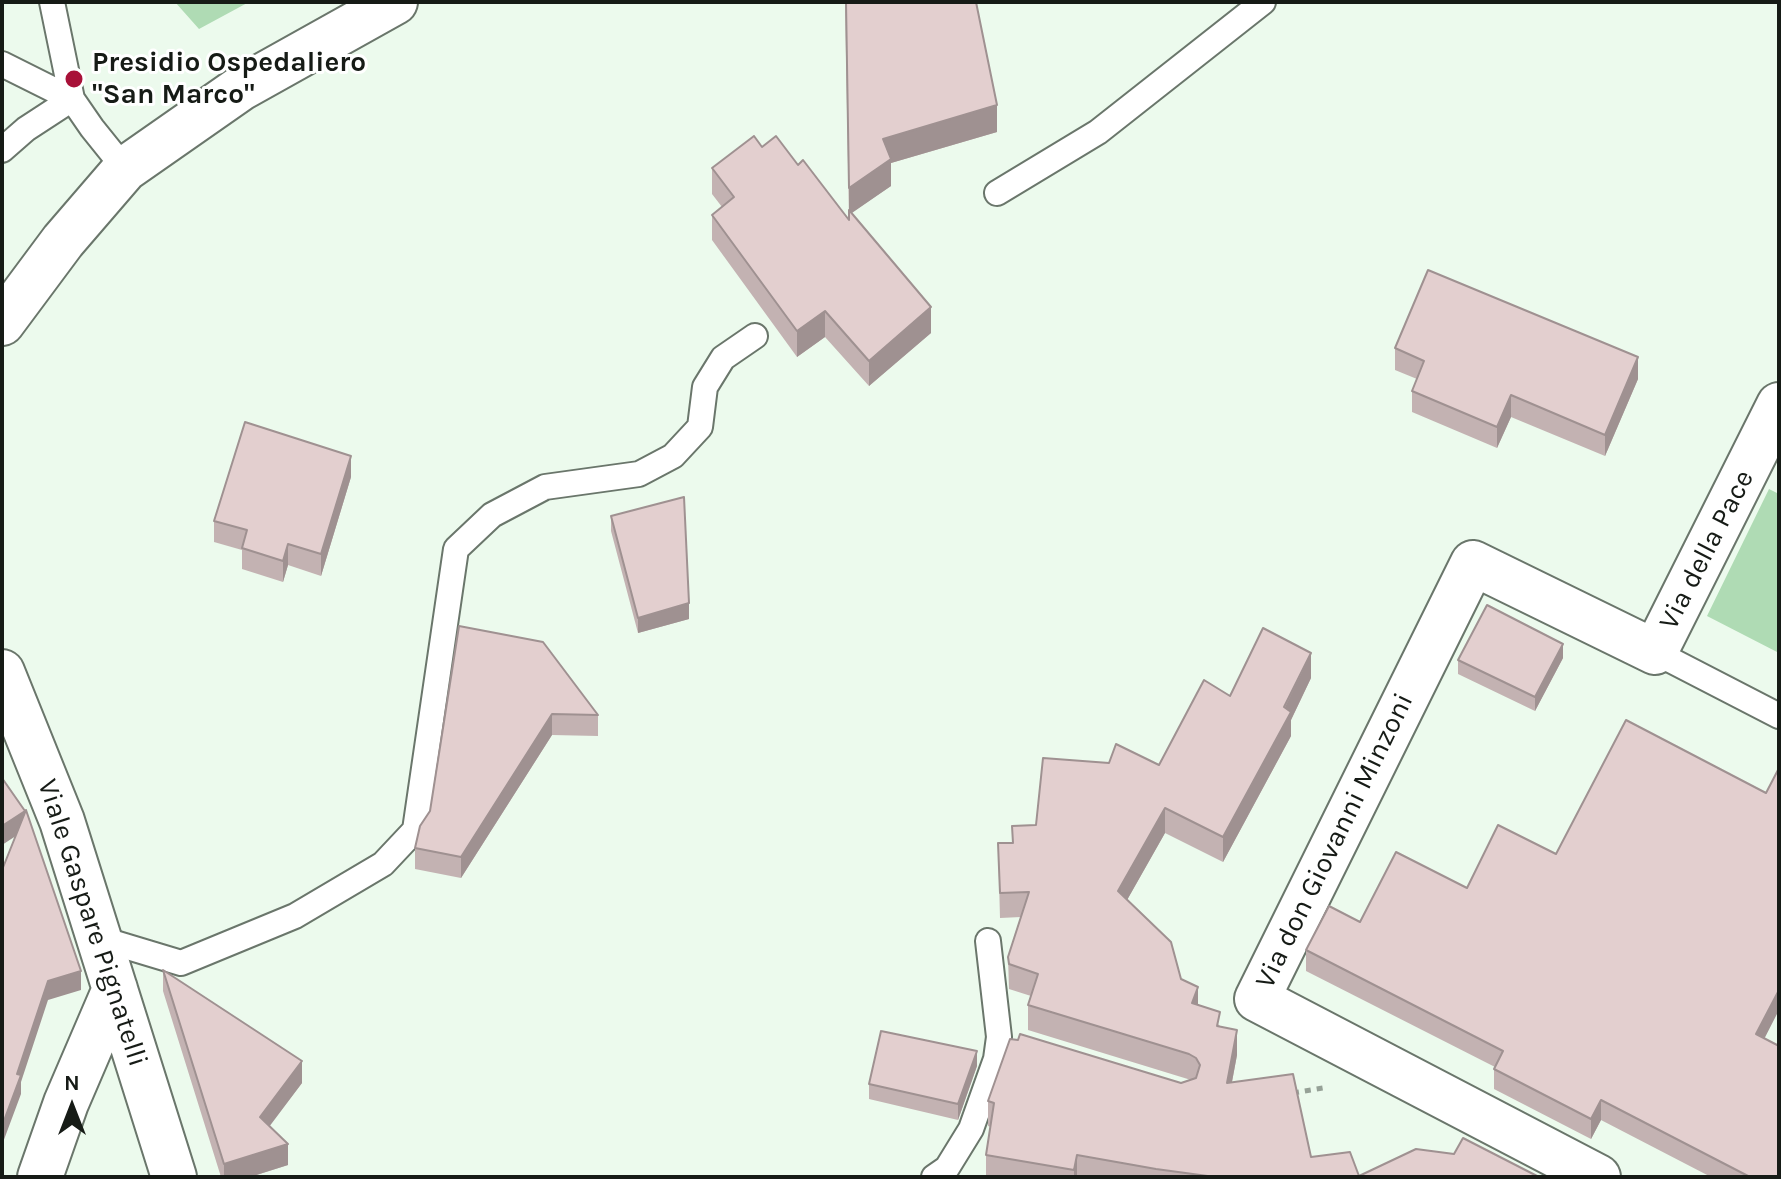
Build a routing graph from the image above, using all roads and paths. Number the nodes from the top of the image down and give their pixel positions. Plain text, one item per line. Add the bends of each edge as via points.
1 (52, 2) edge
2 (395, 2) edge
3 (1263, 2) edge
4 (2, 64) edge
5 (72, 99) junction
6 (2, 150) edge
7 (125, 169) junction
8 (997, 193) dead end
9 (2, 323) edge
10 (755, 336) dead end
11 (1774, 427) edge
12 (1655, 652) junction
13 (2, 672) edge
14 (1779, 716) edge
15 (98, 938) junction
16 (988, 941) dead end
17 (115, 989) junction
18 (999, 1037) junction
19 (1027, 1046) edge
20 (1380, 1063) junction
21 (1289, 1093) edge
22 (40, 1177) edge
23 (174, 1177) edge
24 (934, 1177) edge
25 (1598, 1177) edge

1 - 5 lane
2 - 7 street via 241,88
3 - 8 lane via 1098,132
4 - 5 lane
5 - 6 lane
5 - 7 lane
7 - 9 street
10 - 15 lane via 723,358 705,387 700,427 673,456 639,474 545,487 492,515 456,549 415,830 383,864 295,916 181,963
11 - 12 street, Via della Pace
12 - 14 lane
12 - 20 street, Via don Giovanni Minzoni via 1473,563 1257,999
13 - 15 street, Viale Gaspare Pignatelli via 62,821
15 - 17 street, Viale Gaspare Pignatelli
16 - 18 lane
17 - 22 street
17 - 23 street, Viale Gaspare Pignatelli
18 - 19 lane
18 - 24 lane via 971,1129 947,1168
20 - 21 path via 1350,1083
20 - 25 street, Via don Giovanni Minzoni

